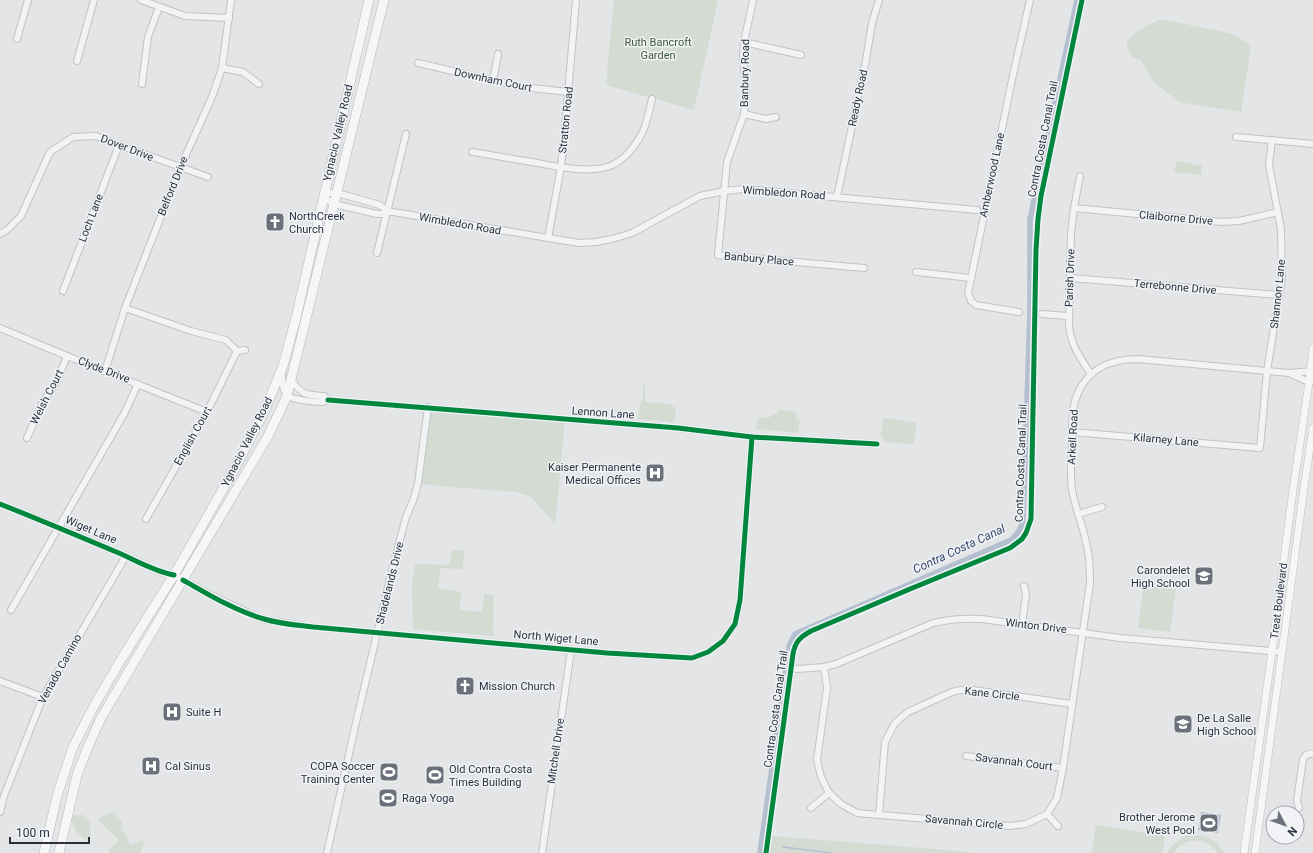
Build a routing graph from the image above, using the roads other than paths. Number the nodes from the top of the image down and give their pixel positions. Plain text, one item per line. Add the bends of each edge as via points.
1 (28, 0) edge
2 (94, 0) edge
3 (141, 0) edge
4 (231, 0) edge
5 (369, 0) edge
6 (384, 0) edge
7 (576, 0) edge
8 (753, 0) edge
9 (879, 0) edge
10 (1030, 0) edge
11 (159, 7) junction
12 (229, 18) junction
13 (17, 39) dead end
14 (744, 42) junction
15 (498, 54) dead end
16 (801, 54) dead end
17 (77, 61) dead end
18 (418, 63) dead end
19 (222, 68) junction
20 (493, 80) junction
21 (142, 84) dead end
22 (259, 84) dead end
23 (568, 92) junction
24 (652, 99) dead end
25 (744, 114) junction
26 (776, 116) dead end
27 (406, 134) dead end
28 (1236, 138) dead end
29 (1272, 140) junction
30 (1313, 144) edge
31 (119, 145) junction
32 (472, 152) dead end
33 (560, 167) junction
34 (180, 168) junction
35 (1080, 176) dead end
36 (208, 177) dead end
37 (724, 191) junction
38 (337, 193) junction
39 (324, 195) junction
40 (350, 197) junction
41 (837, 197) junction
42 (334, 204) junction
43 (348, 207) junction
44 (1074, 208) junction
45 (977, 210) dead end
46 (387, 212) junction
47 (1278, 212) junction
48 (0, 234) edge
49 (548, 238) junction
50 (377, 253) dead end
51 (864, 268) dead end
52 (916, 272) dead end
53 (971, 278) junction
54 (1070, 278) junction
55 (63, 292) dead end
56 (1279, 295) junction
57 (125, 308) junction
58 (1020, 312) dead end
59 (1042, 314) dead end
60 (1068, 316) junction
61 (0, 328) edge
62 (1313, 348) edge
63 (246, 350) dead end
64 (237, 351) junction
65 (67, 356) junction
66 (283, 366) junction
67 (105, 371) junction
68 (1267, 371) junction
69 (1312, 371) edge
70 (1289, 373) junction
71 (1091, 374) junction
72 (291, 380) junction
73 (1311, 382) edge
74 (138, 384) junction
75 (287, 396) junction
76 (328, 400) junction
77 (428, 407) junction
78 (208, 412) junction
79 (1313, 428) edge
80 (1072, 432) junction
81 (752, 437) junction
82 (27, 438) dead end
83 (877, 444) dead end
84 (1260, 448) joint
85 (0, 504) edge
86 (1102, 507) dead end
87 (1078, 514) junction
88 (146, 519) dead end
89 (58, 527) junction
90 (126, 556) junction
91 (174, 575) junction
92 (184, 580) junction
93 (1024, 586) dead end
94 (10, 610) dead end
95 (1022, 624) junction
96 (1083, 632) junction
97 (377, 633) junction
98 (570, 650) junction
99 (1272, 651) junction
100 (1282, 652) junction
101 (824, 667) junction
102 (797, 670) dead end
103 (0, 681) edge
104 (43, 697) junction
105 (1072, 704) junction
106 (1313, 753) edge
107 (966, 756) dead end
108 (1063, 768) junction
109 (829, 793) junction
110 (2, 796) edge
111 (1299, 805) edge
112 (811, 808) dead end
113 (0, 812) edge
114 (1047, 814) junction
115 (879, 815) junction
116 (1058, 826) dead end
117 (44, 853) edge
118 (59, 853) edge
119 (327, 853) edge
120 (542, 853) edge
121 (1244, 853) edge
122 (1254, 853) edge

1 - 13 street
2 - 17 street
3 - 11 street
4 - 12 street, Belford Drive
5 - 39 highway, Ygnacio Valley Road
6 - 38 highway, Ygnacio Valley Road
7 - 23 street, Stratton Road
8 - 14 street, Banbury Road
9 - 41 street, Ready Road via 872,23
10 - 53 street, Amberwood Lane
11 - 12 street via 185,16
11 - 21 street via 148,37
12 - 19 street, Belford Drive
14 - 16 street
14 - 25 street, Banbury Road
15 - 20 street
18 - 20 street, Downham Court
19 - 22 street via 243,72
19 - 34 street, Belford Drive via 212,98
20 - 23 street, Downham Court via 522,88
23 - 33 street, Stratton Road
24 - 33 street via 644,129 624,157 611,165 594,170
25 - 26 street via 766,119
25 - 37 street, Banbury Road via 727,162
27 - 46 street
28 - 29 street
29 - 30 street
29 - 47 street, Shannon Lane via 1269,165
31 - 34 street, Dover Drive
31 - 48 street, Dover Drive via 96,136 73,137 50,152 21,216
31 - 55 street, Loch Lane
32 - 33 street
33 - 49 street, Stratton Road
34 - 36 street, Dover Drive
34 - 57 street, Belford Drive
35 - 44 street, Parish Drive
37 - 41 street, Wimbledon Road via 744,189
37 - 49 street, Wimbledon Road via 700,196 632,233 612,239 579,243
37 - 51 street, Banbury Place via 718,255
38 - 39 street, Wimbledon Road
38 - 40 street, Wimbledon Road
38 - 42 highway, Ygnacio Valley Road
39 - 42 street, Wimbledon Road
39 - 66 highway, Ygnacio Valley Road
40 - 43 street via 345,201
40 - 46 street, Wimbledon Road via 380,205
41 - 45 street, Wimbledon Road
42 - 43 street, Wimbledon Road
42 - 72 highway, Ygnacio Valley Road
43 - 46 street, Wimbledon Road via 377,214
44 - 47 street, Claiborne Drive via 1222,222 1239,221
44 - 54 street, Parish Drive
46 - 49 street, Wimbledon Road
46 - 50 street
47 - 56 street, Shannon Lane via 1282,260
52 - 53 street
53 - 58 street, Amberwood Lane via 968,293 973,304
54 - 56 street, Terrebonne Drive
54 - 60 street, Parish Drive
56 - 68 street, Shannon Lane
57 - 64 street via 226,340
57 - 67 street, Belford Drive
59 - 60 street
60 - 71 street, Parish Drive via 1070,338
61 - 65 street, Clyde Drive
62 - 69 main road, Treat Boulevard
63 - 64 street
64 - 78 street, English Court
65 - 67 street, Clyde Drive
65 - 82 street, Welsh Court
66 - 75 street via 282,380
66 - 91 highway, Ygnacio Valley Road via 264,412 235,468
67 - 74 street, Clyde Drive
68 - 70 street, Arkell Road
68 - 71 street, Arkell Road via 1126,359 1102,366
68 - 84 street, Shannon Lane
69 - 70 street, Arkell Road
69 - 73 main road, Treat Boulevard
70 - 73 street, Arkell Road
71 - 80 street, Arkell Road via 1075,402
72 - 75 highway, Ygnacio Valley Road
72 - 76 street, Lennon Lane via 304,394 324,396
73 - 99 main road, Treat Boulevard via 1293,490
74 - 78 street, Clyde Drive
74 - 89 street via 124,414
75 - 76 street, Lennon Lane via 323,402
75 - 92 highway, Ygnacio Valley Road via 268,436
76 - 77 street, Lennon Lane
77 - 81 street, Lennon Lane via 678,428
77 - 97 street, Shadelands Drive via 418,483 406,517
78 - 88 street, English Court
79 - 100 main road, Treat Boulevard
80 - 84 street, Kilarney Lane
80 - 87 street, Arkell Road via 1072,488
81 - 83 street, Lennon Lane
81 - 98 street, North Wiget Lane via 740,600 735,624 722,641 708,652 692,658
85 - 89 street, Wiget Lane
86 - 87 street
87 - 96 street, Arkell Road via 1090,568
89 - 90 street, Wiget Lane
89 - 94 street
90 - 91 street, Wiget Lane via 160,572
90 - 104 street, Venado Camino
91 - 92 street, North Wiget Lane
91 - 117 highway, Ygnacio Valley Road via 122,658 73,747 57,796
92 - 97 street, North Wiget Lane via 228,604 266,620
92 - 118 highway, Ygnacio Valley Road via 101,718 77,775
93 - 95 street via 1026,594
95 - 96 street, Winton Drive
95 - 101 street, Winton Drive via 963,618 946,620
96 - 99 street, Winton Drive via 1120,638
96 - 105 street
97 - 98 street, North Wiget Lane
97 - 119 street, Shadelands Drive
98 - 120 street, Mitchell Drive
99 - 100 street, Winton Drive
99 - 121 main road, Treat Boulevard
100 - 122 main road, Treat Boulevard
101 - 102 street, Winton Drive
101 - 109 street, Savannah Circle via 827,688 817,760 821,777
103 - 104 street
104 - 110 street, Venado Camino
105 - 108 street
105 - 115 street, Kane Circle via 961,690 908,712 895,723 886,742
106 - 111 street via 1303,759 1297,801
107 - 108 street, Savannah Court
108 - 114 street via 1057,798
109 - 112 street
109 - 115 street, Savannah Circle via 841,804 857,812
110 - 113 street, Venado Camino
114 - 115 street, Savannah Circle via 1026,824 1010,826
114 - 116 street

